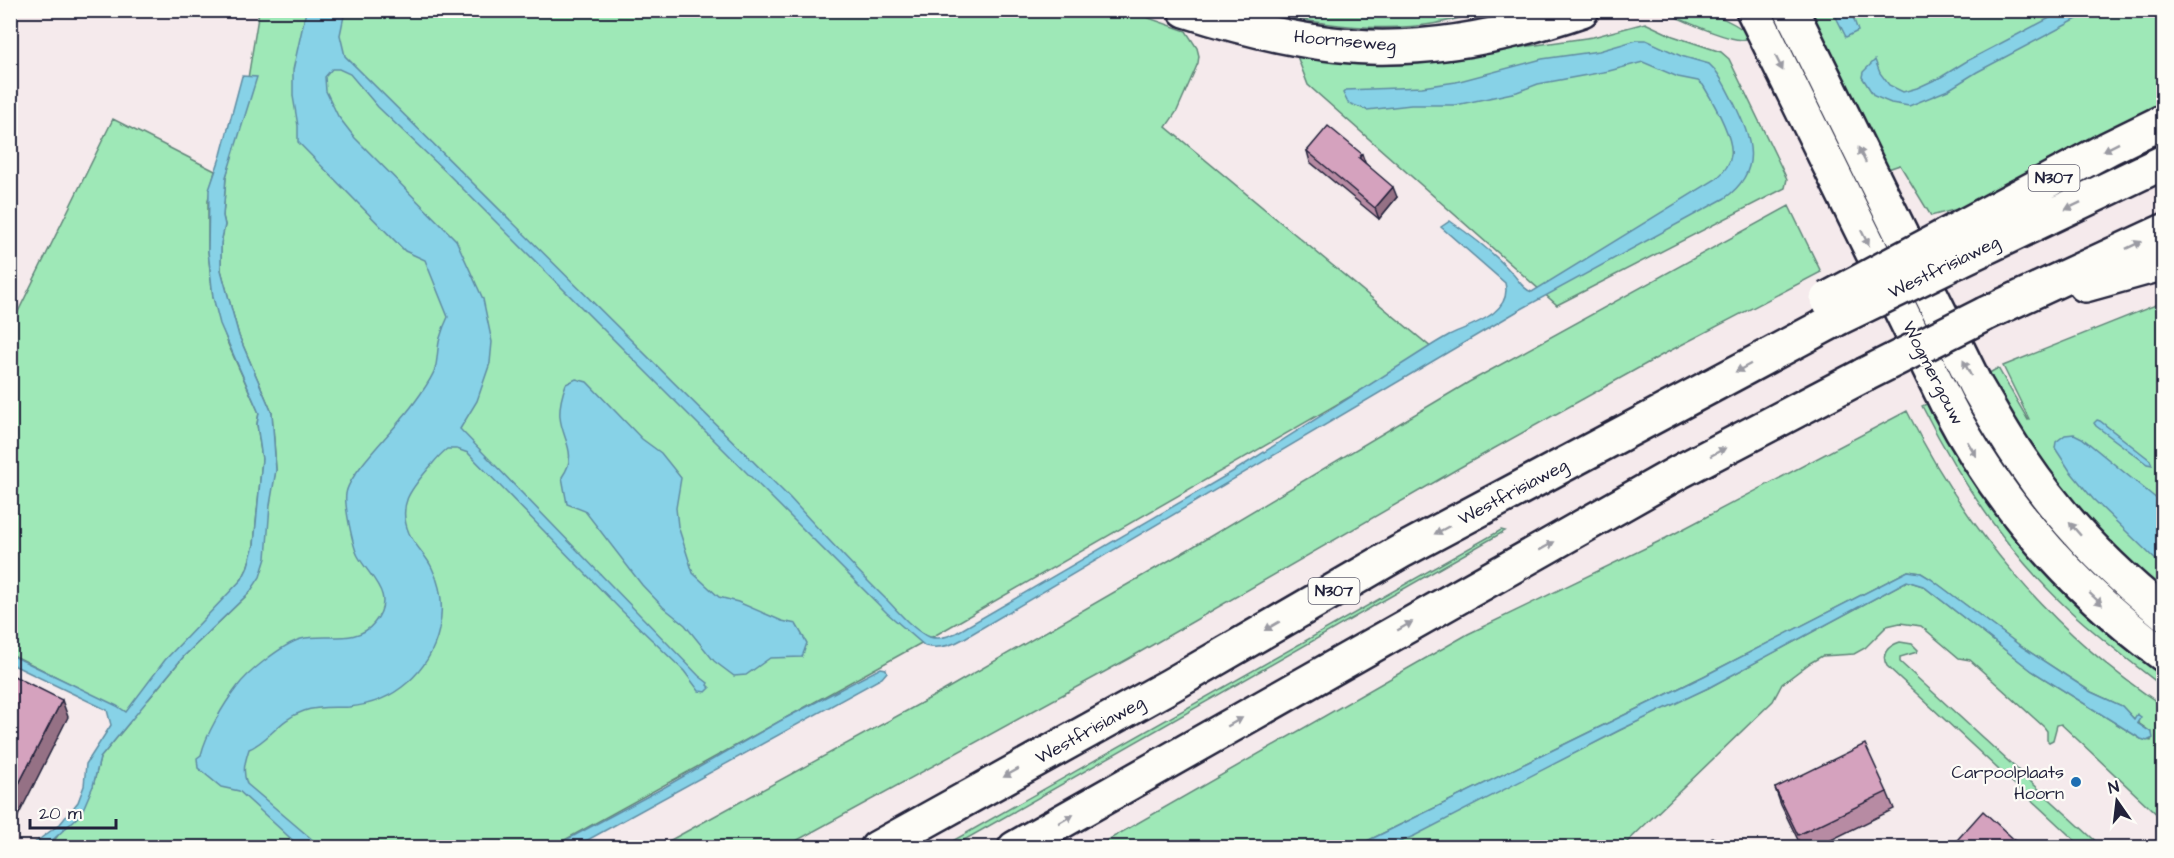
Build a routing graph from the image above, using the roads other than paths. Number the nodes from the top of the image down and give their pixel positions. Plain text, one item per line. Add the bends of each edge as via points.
1 (1185, 10) edge
2 (1524, 10) edge
3 (1582, 10) edge
4 (1753, 10) edge
5 (1791, 10) edge
6 (1435, 44) junction
7 (2163, 121) edge
8 (2163, 162) edge
9 (2163, 231) edge
10 (1951, 248) junction
11 (2163, 263) edge
12 (1986, 314) junction
13 (2163, 613) edge
14 (2163, 656) edge
15 (877, 848) edge
16 (1015, 848) edge

1 - 6 main road, Hoornseweg via 1263,31 1341,44
2 - 6 main road, Hoornseweg
3 - 6 main road, Hoornseweg via 1533,26
4 -> 14 main road, Wogmergouw via 1947,404 1978,459 2015,512 2069,573
13 -> 5 main road, Wogmergouw via 2091,547 2011,445 1971,376
7 -> 10 main road, N307 via 2109,148
8 -> 10 main road, Westfrisiaweg / N307
12 -> 9 main road
10 -> 15 main road, Westfrisiaweg / N307, bridge via 1832,309 1794,340 1400,552
11 - 12 main road
16 -> 12 main road, bridge via 1679,472

